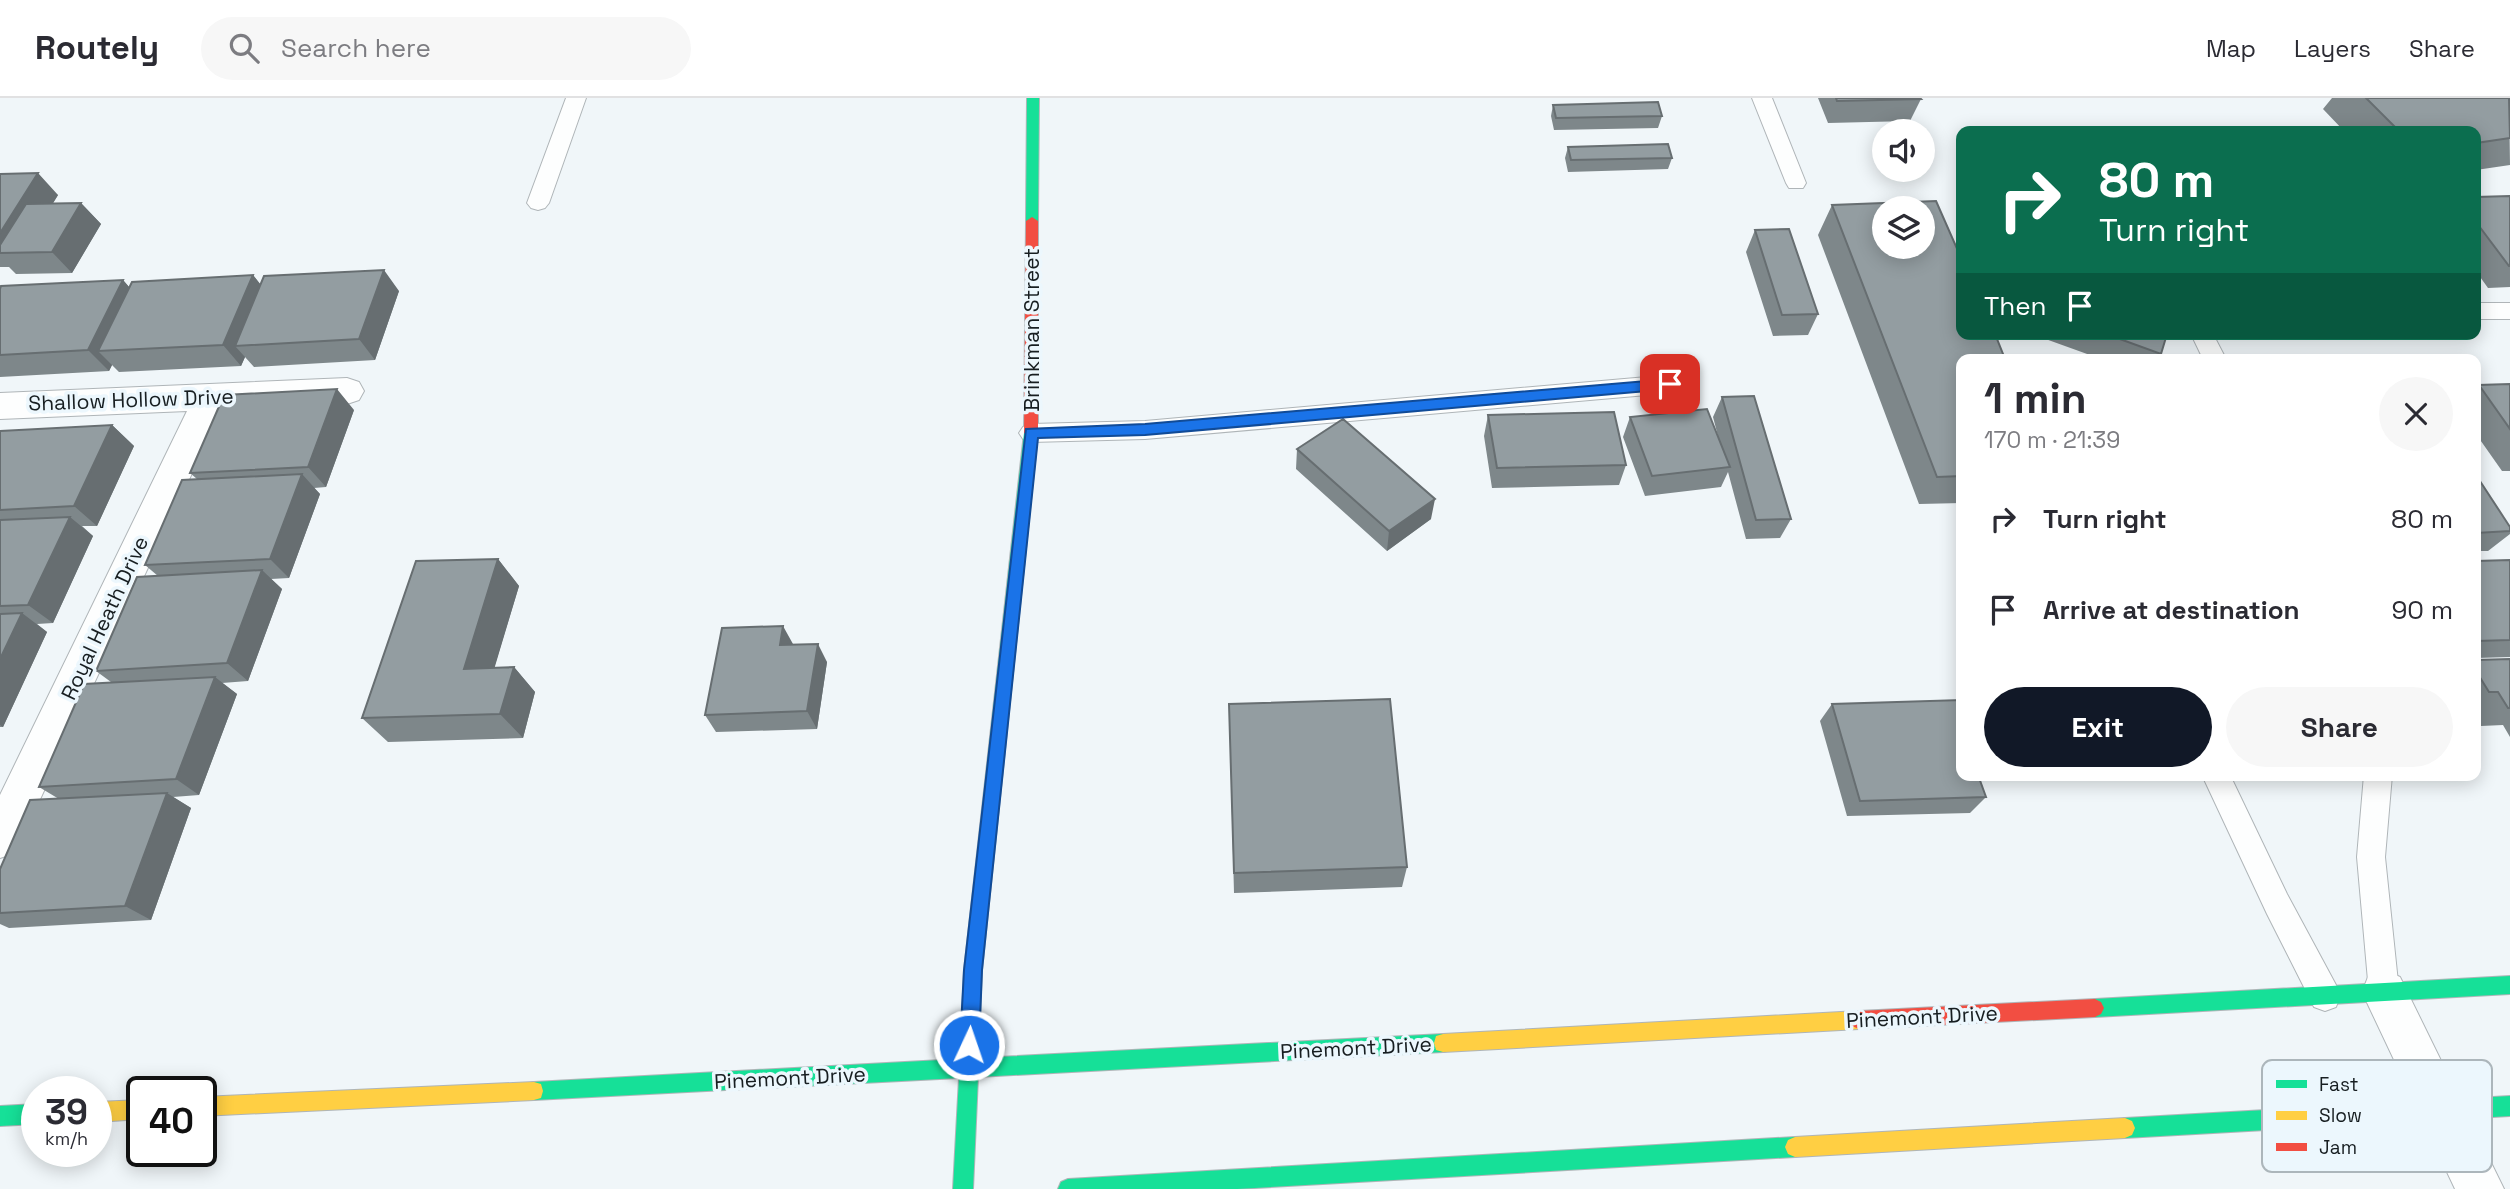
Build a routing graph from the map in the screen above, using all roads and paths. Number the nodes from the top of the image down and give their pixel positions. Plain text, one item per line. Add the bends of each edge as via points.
1 (576, 98) edge
2 (1033, 98) edge
3 (1762, 98) edge
4 (1796, 183) dead end
5 (538, 203) dead end
6 (2481, 311) edge
7 (2510, 311) edge
8 (1670, 384) dead end
9 (346, 391) dead end
10 (211, 397) junction
11 (0, 405) edge
12 (1031, 433) junction
13 (2220, 781) edge
14 (2377, 781) edge
15 (0, 839) edge
16 (2510, 985) edge
17 (2384, 992) junction
18 (2325, 996) junction
19 (2418, 1060) edge
20 (968, 1069) junction
21 (217, 1106) edge
22 (2510, 1107) edge
23 (2492, 1108) edge
24 (21, 1115) edge
25 (0, 1116) edge
26 (2262, 1120) edge
27 (2472, 1172) edge
28 (963, 1189) edge
29 (1068, 1189) edge
30 (2480, 1189) edge

1 - 5 lane
2 - 12 main road, Brinkman Street
3 - 4 lane
6 - 7 lane
8 - 12 lane via 1159,428
9 - 10 street, Shallow Hollow Drive
10 - 11 street, Shallow Hollow Drive
10 - 15 street, Royal Heath Drive
12 - 20 main road, Brinkman Street via 973,970
13 - 18 lane
14 - 17 lane via 2371,858
16 - 17 main road, Pinemont Drive
17 - 18 main road, Pinemont Drive
17 - 19 street
18 - 20 main road, Pinemont Drive
20 - 21 main road, Pinemont Drive
20 - 28 main road, Brinkman Street
22 - 23 main road
24 - 25 main road
26 - 29 main road
27 - 30 street

